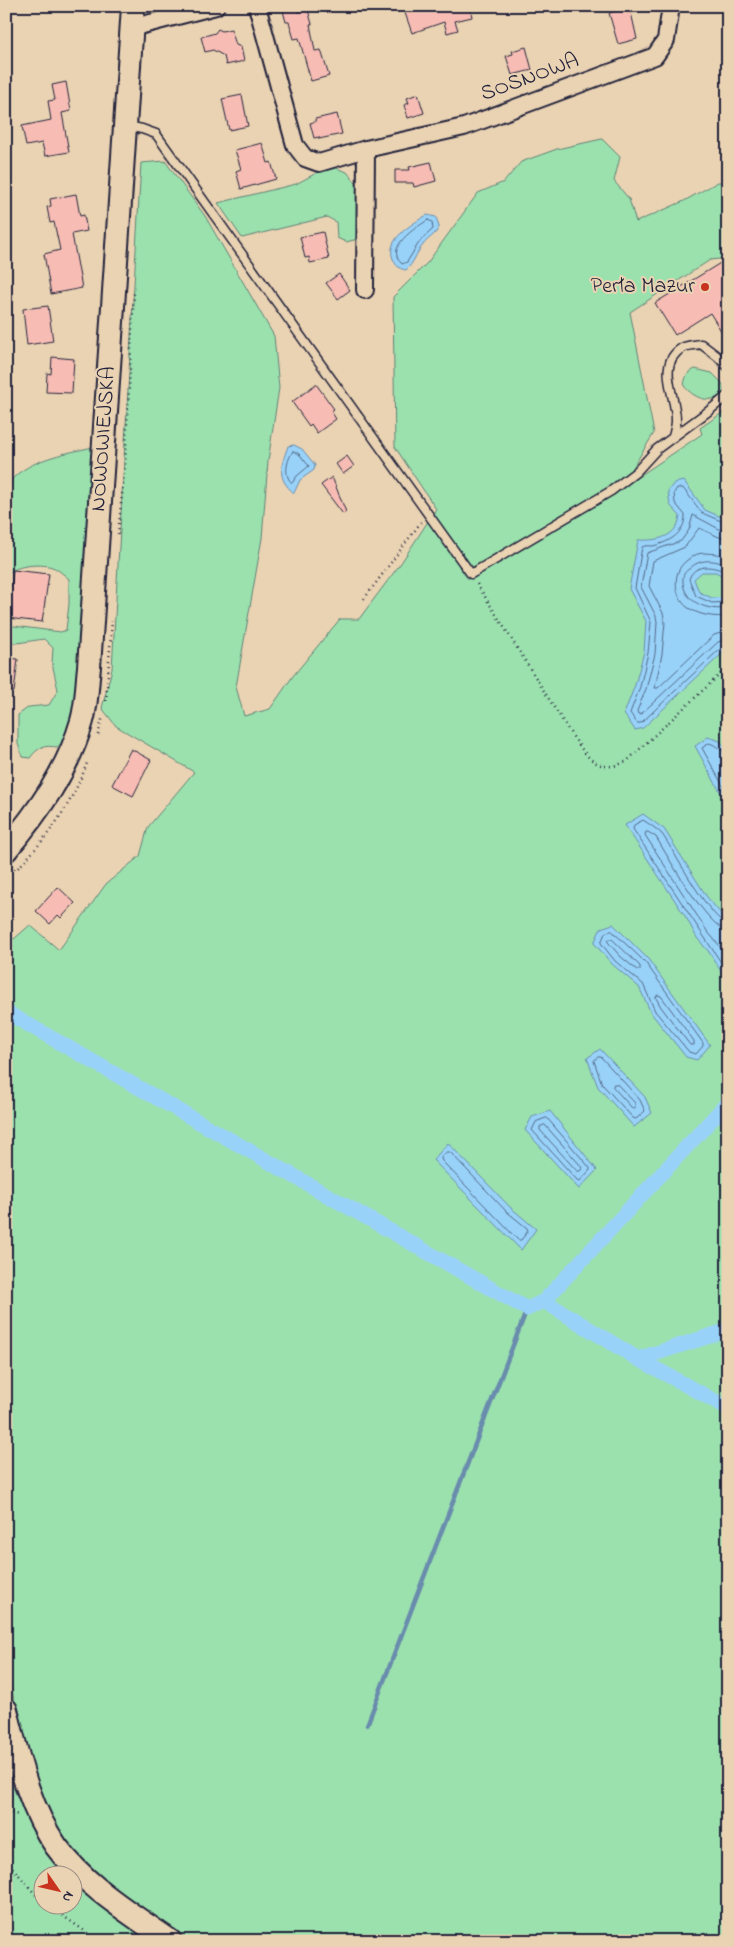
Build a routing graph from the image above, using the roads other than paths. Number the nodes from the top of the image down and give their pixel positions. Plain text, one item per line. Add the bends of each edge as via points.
1 (216, 6) edge
2 (257, 6) edge
3 (671, 6) edge
4 (132, 17) edge
5 (125, 126) junction
6 (366, 149) junction
7 (366, 290) dead end
8 (728, 367) edge
9 (728, 395) edge
10 (673, 437) junction
11 (6, 850) edge
12 (6, 1710) edge
13 (170, 1941) edge

1 - 4 street
2 - 6 street, SOSNOWA via 295,145 305,158 319,163
3 - 6 street, SOSNOWA via 666,40 655,56 464,127
4 - 5 street, NOWOWIEJSKA
5 - 10 lane via 156,134 471,574 611,491
5 - 11 street, NOWOWIEJSKA via 83,719 58,778
6 - 7 street
8 - 10 lane via 701,344 683,347 670,359 668,381 677,422
9 - 10 lane
12 - 13 street via 22,1773 56,1845 77,1870 108,1898

